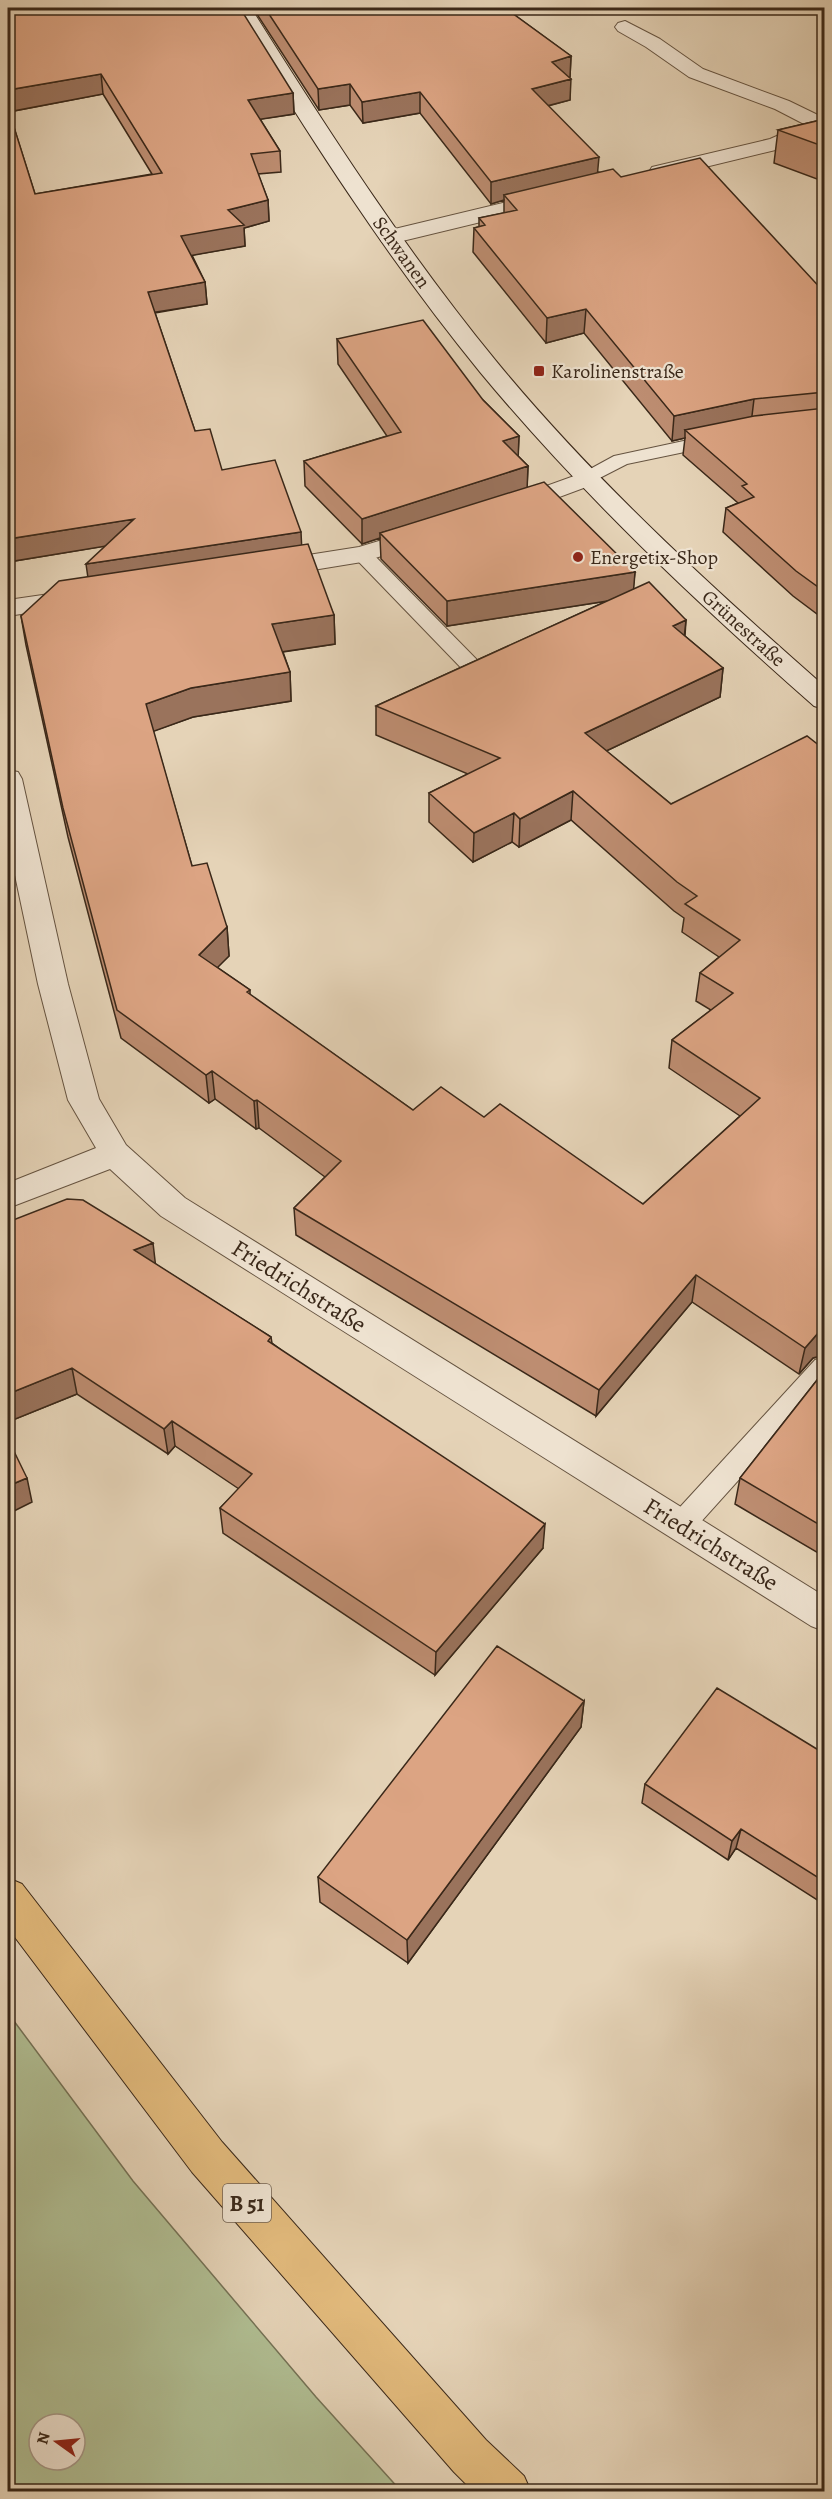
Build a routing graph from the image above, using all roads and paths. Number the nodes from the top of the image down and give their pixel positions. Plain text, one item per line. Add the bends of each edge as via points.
1 (241, 8) edge
2 (625, 27) dead end
3 (823, 125) edge
4 (639, 177) edge
5 (562, 195) edge
6 (390, 237) junction
7 (730, 437) edge
8 (588, 478) junction
9 (489, 514) edge
10 (448, 528) edge
11 (362, 554) junction
12 (250, 572) edge
13 (101, 594) edge
14 (8, 608) edge
15 (476, 671) edge
16 (825, 700) edge
17 (8, 779) edge
18 (115, 1154) junction
19 (8, 1196) edge
20 (825, 1368) edge
21 (680, 1526) junction
22 (825, 1615) edge
23 (8, 1897) edge
24 (507, 2492) edge

1 - 6 street, Schwanen
2 - 3 street via 703,76 782,105
3 - 4 street via 777,144
5 - 6 street
6 - 8 street, Schwanen via 489,366
7 - 8 lane via 621,460
8 - 9 street
8 - 16 street, Grünestraße via 747,633
10 - 11 street
11 - 12 street
11 - 15 lane
13 - 14 street
17 - 18 street, Friedrichstraße via 53,984 84,1100
18 - 19 street
18 - 21 street, Friedrichstraße via 173,1207
20 - 21 lane
21 - 22 street, Friedrichstraße
23 - 24 main road, B 51 via 207,2157 470,2456

